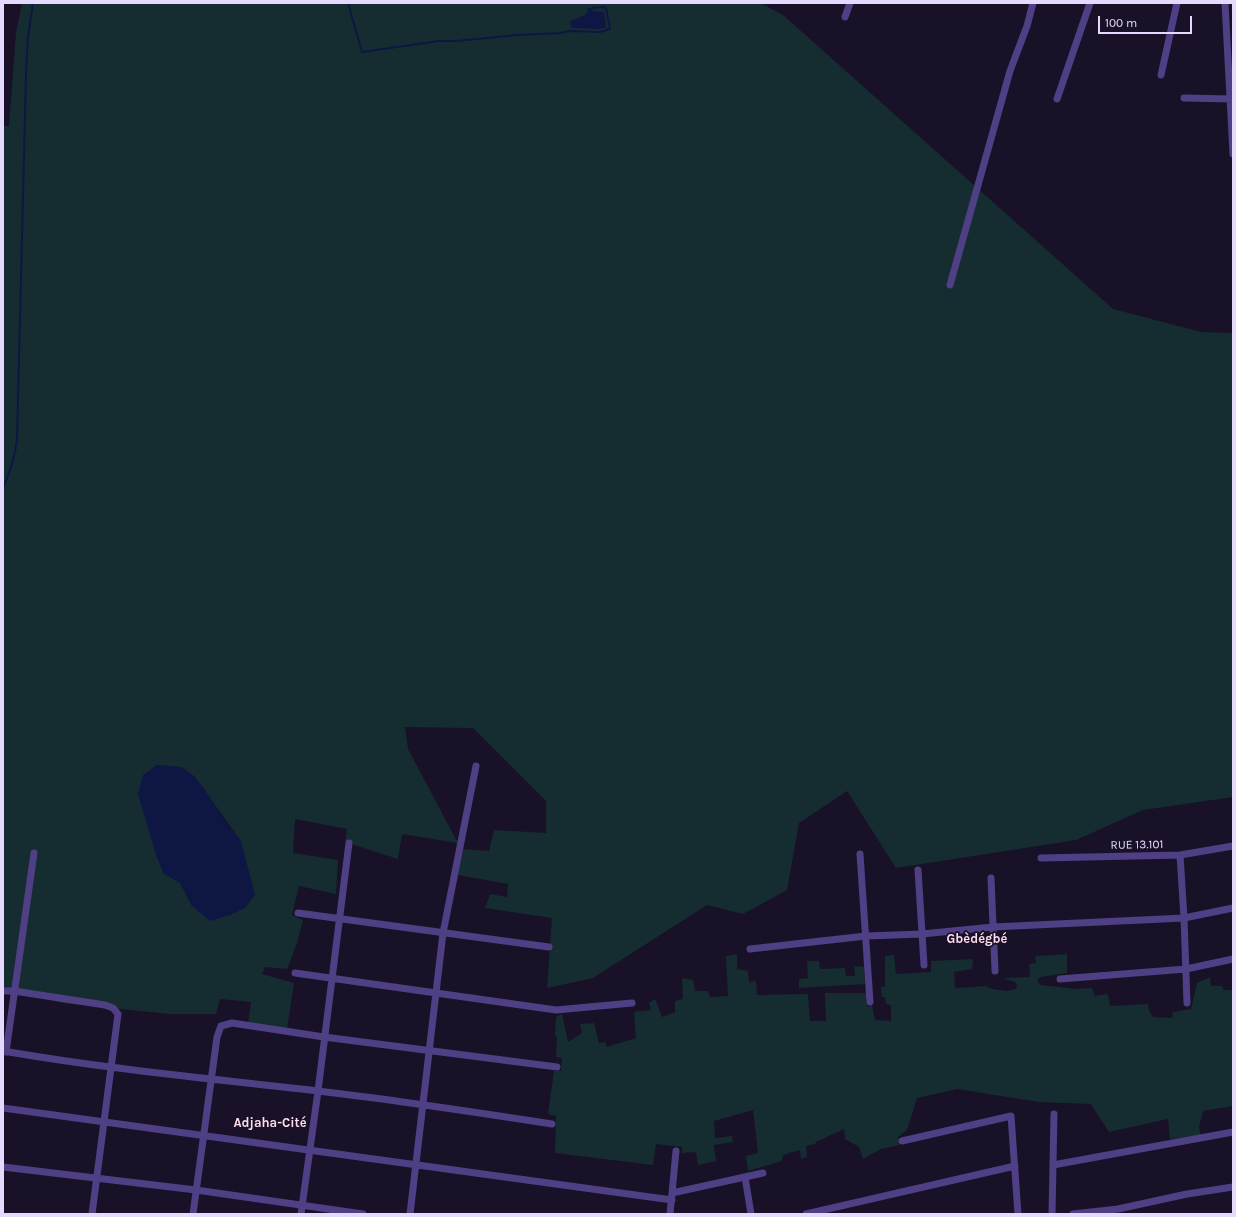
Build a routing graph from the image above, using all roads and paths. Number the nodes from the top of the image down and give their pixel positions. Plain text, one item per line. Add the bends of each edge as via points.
1 (850, 3) edge
2 (1033, 3) edge
3 (1090, 3) edge
4 (1177, 3) edge
5 (1225, 3) edge
6 (845, 17) dead end
7 (1230, 38) edge
8 (1161, 75) dead end
9 (1184, 98) dead end
10 (1057, 99) dead end
11 (1231, 99) edge
12 (1232, 143) edge
13 (1233, 154) edge
14 (950, 285) dead end
15 (476, 766) dead end
16 (349, 843) dead end
17 (1233, 846) edge
18 (34, 853) dead end
19 (860, 854) dead end
20 (1180, 855) junction
21 (1041, 858) dead end
22 (918, 870) dead end
23 (991, 878) dead end
24 (1233, 908) edge
25 (298, 913) dead end
26 (1184, 918) junction
27 (339, 919) junction
28 (993, 926) junction
29 (443, 933) junction
30 (922, 934) junction
31 (866, 936) junction
32 (549, 947) dead end
33 (750, 949) dead end
34 (1233, 959) edge
35 (924, 965) dead end
36 (1186, 969) junction
37 (995, 971) dead end
38 (295, 973) dead end
39 (332, 978) junction
40 (1060, 979) dead end
41 (3, 991) edge
42 (14, 991) junction
43 (436, 993) junction
44 (870, 1002) dead end
45 (632, 1003) dead end
46 (1187, 1003) dead end
47 (324, 1037) junction
48 (4, 1051) edge
49 (429, 1051) junction
50 (112, 1067) junction
51 (557, 1067) dead end
52 (210, 1080) junction
53 (318, 1091) junction
54 (423, 1105) junction
55 (3, 1108) edge
56 (1054, 1114) dead end
57 (104, 1122) junction
58 (552, 1124) dead end
59 (1233, 1132) edge
60 (203, 1136) junction
61 (902, 1141) dead end
62 (310, 1150) junction
63 (676, 1151) dead end
64 (416, 1165) junction
65 (1053, 1165) junction
66 (1015, 1166) junction
67 (3, 1167) edge
68 (763, 1173) dead end
69 (744, 1177) junction
70 (97, 1178) junction
71 (1233, 1187) edge
72 (196, 1190) junction
73 (672, 1197) junction
74 (302, 1205) junction
75 (92, 1214) edge
76 (193, 1214) edge
77 (301, 1214) edge
78 (363, 1214) edge
79 (410, 1214) edge
80 (670, 1214) edge
81 (751, 1214) edge
82 (806, 1214) edge
83 (1018, 1214) edge
84 (1052, 1214) edge
85 (1073, 1214) edge

1 - 6 street
2 - 14 street via 1010,71
3 - 10 street
4 - 8 street
5 - 7 street
7 - 11 street
9 - 11 street
11 - 12 street
12 - 13 street
15 - 29 street
16 - 27 street
17 - 20 street, RUE 13.101
18 - 42 street
19 - 31 street
20 - 21 street, RUE 13.101
20 - 26 street
22 - 30 street
23 - 28 street
24 - 26 street
25 - 27 street
26 - 28 street
26 - 36 street
27 - 29 street
27 - 39 street
28 - 30 street
28 - 37 street
29 - 32 street
29 - 43 street
30 - 31 street
30 - 35 street
31 - 33 street
31 - 44 street
34 - 36 street
36 - 40 street
36 - 46 street
38 - 39 street
39 - 43 street
39 - 47 street
41 - 42 street
42 - 48 street
42 - 50 street via 113,1008 118,1014
43 - 45 street via 556,1010
43 - 49 street
47 - 49 street
47 - 52 street via 232,1022 221,1026
47 - 53 street
48 - 50 street
49 - 51 street
49 - 54 street
50 - 52 street
50 - 57 street
52 - 53 street
52 - 60 street
53 - 54 street
53 - 62 street
54 - 58 street
54 - 64 street
55 - 57 street
56 - 65 street
57 - 60 street
57 - 70 street
59 - 65 street
60 - 62 street
60 - 72 street
61 - 66 street via 1011,1116
62 - 64 street
62 - 74 street
63 - 73 street
64 - 73 street
64 - 79 street
65 - 84 street
66 - 82 street
66 - 83 street
67 - 70 street
68 - 69 street
69 - 73 street
69 - 81 street
70 - 72 street
70 - 75 street
71 - 85 street via 1118,1209
72 - 74 street
72 - 76 street
73 - 80 street
74 - 77 street
74 - 78 street

